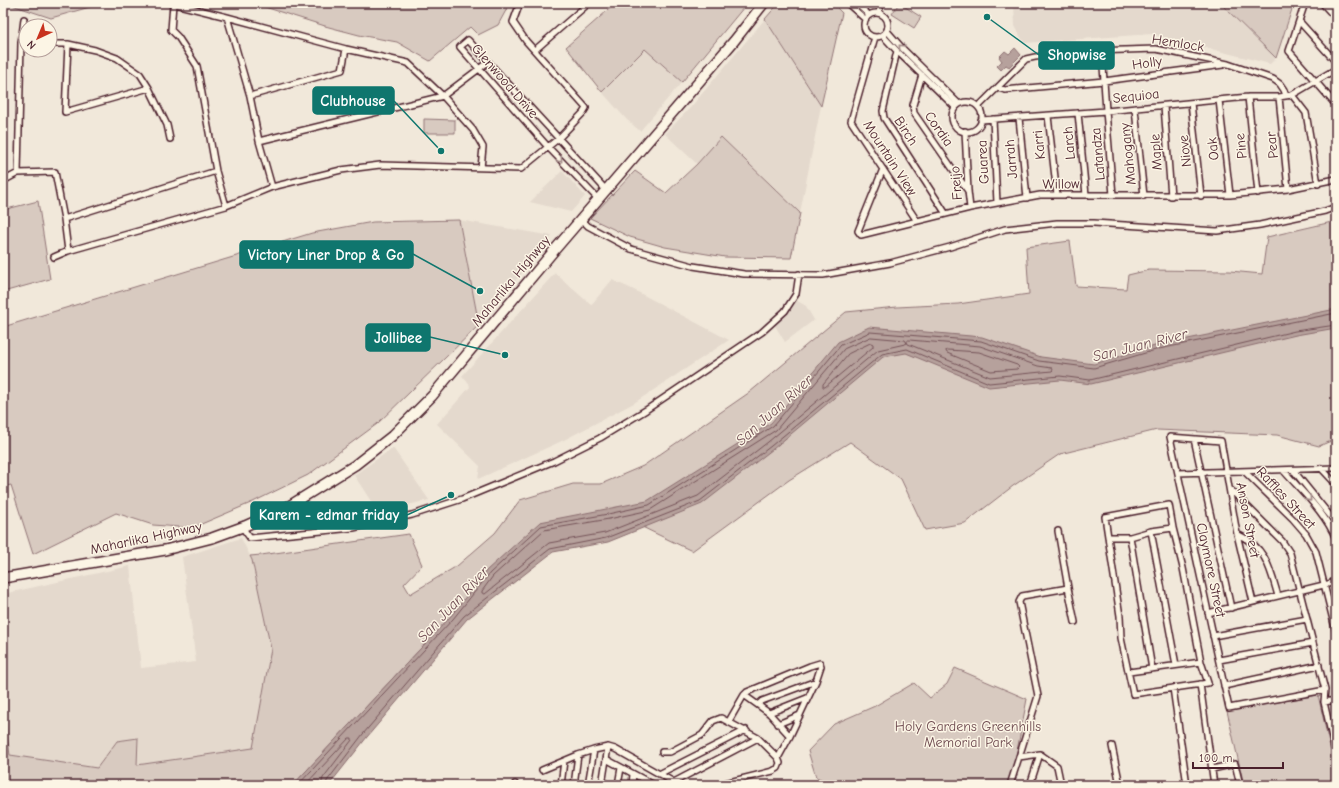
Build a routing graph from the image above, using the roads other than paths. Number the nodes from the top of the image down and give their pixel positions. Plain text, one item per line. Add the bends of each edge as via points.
1 (172, 3) edge
2 (520, 3) edge
3 (589, 3) edge
4 (764, 3) edge
5 (847, 3) edge
6 (856, 3) edge
7 (881, 3) edge
8 (1305, 3) edge
9 (1332, 3) edge
10 (1324, 5) edge
11 (879, 13) junction
12 (227, 17) junction
13 (867, 17) junction
14 (1336, 18) edge
15 (1299, 21) junction
16 (887, 31) junction
17 (883, 36) junction
18 (875, 37) junction
19 (58, 44) edge
20 (68, 44) junction
21 (346, 49) junction
22 (535, 50) junction
23 (1102, 51) junction
24 (897, 52) junction
25 (23, 58) edge
26 (488, 62) junction
27 (1336, 62) edge
28 (1228, 64) junction
29 (478, 69) junction
30 (1336, 69) edge
31 (922, 75) junction
32 (1104, 81) junction
33 (1315, 82) junction
34 (149, 88) junction
35 (998, 88) junction
36 (250, 96) junction
37 (443, 96) junction
38 (1289, 96) junction
39 (1248, 97) junction
40 (1279, 97) junction
41 (1219, 100) junction
42 (1192, 103) junction
43 (957, 105) junction
44 (1336, 105) edge
45 (1164, 106) junction
46 (978, 107) junction
47 (1135, 109) junction
48 (1106, 111) junction
49 (1078, 113) junction
50 (1048, 116) junction
51 (1019, 118) junction
52 (981, 120) junction
53 (993, 120) junction
54 (965, 131) junction
55 (559, 138) junction
56 (170, 139) dead end
57 (260, 141) junction
58 (548, 147) junction
59 (481, 168) junction
60 (883, 169) junction
61 (216, 171) junction
62 (18, 173) junction
63 (1336, 179) edge
64 (5, 180) dead end
65 (1318, 184) junction
66 (272, 187) junction
67 (1288, 189) junction
68 (607, 191) junction
69 (968, 191) junction
70 (1258, 193) junction
71 (1057, 195) junction
72 (1086, 195) junction
73 (1113, 195) junction
74 (1230, 195) junction
75 (1144, 196) junction
76 (1171, 196) junction
77 (1201, 196) junction
78 (1027, 198) junction
79 (599, 200) junction
80 (997, 203) junction
81 (226, 206) junction
82 (1336, 207) edge
83 (970, 208) junction
84 (946, 214) junction
85 (64, 219) junction
86 (582, 220) junction
87 (917, 221) junction
88 (68, 251) junction
89 (54, 257) dead end
90 (800, 274) junction
91 (1194, 439) junction
92 (1320, 468) junction
93 (1336, 468) edge
94 (1283, 470) junction
95 (1293, 470) junction
96 (1227, 471) junction
97 (1202, 472) junction
98 (1245, 472) junction
99 (1178, 473) junction
100 (1336, 484) edge
101 (1230, 489) junction
102 (1336, 522) edge
103 (242, 527) junction
104 (1173, 528) junction
105 (1058, 531) dead end
106 (1151, 532) junction
107 (1237, 534) junction
108 (1108, 537) junction
109 (1130, 537) junction
110 (1336, 539) edge
111 (3, 578) edge
112 (1336, 582) edge
113 (1324, 585) junction
114 (1068, 588) junction
115 (1300, 591) junction
116 (1278, 596) junction
117 (1253, 602) junction
118 (1231, 608) junction
119 (1208, 613) junction
120 (1307, 619) junction
121 (1075, 622) dead end
122 (1336, 632) edge
123 (1213, 636) junction
124 (1313, 643) junction
125 (1219, 660) junction
126 (1202, 662) junction
127 (1176, 665) junction
128 (1319, 665) junction
129 (1152, 669) junction
130 (1129, 672) junction
131 (816, 681) junction
132 (1200, 684) junction
133 (1224, 686) junction
134 (1172, 688) junction
135 (1325, 690) junction
136 (744, 695) junction
137 (807, 698) junction
138 (1336, 700) edge
139 (1324, 702) junction
140 (758, 705) junction
141 (769, 713) junction
142 (800, 715) junction
143 (729, 722) junction
144 (778, 724) junction
145 (746, 730) junction
146 (790, 736) junction
147 (758, 738) junction
148 (1112, 746) dead end
149 (608, 747) junction
150 (594, 750) junction
151 (662, 752) dead end
152 (1040, 754) junction
153 (578, 755) junction
154 (1336, 755) edge
155 (1020, 757) junction
156 (778, 758) junction
157 (606, 759) junction
158 (564, 761) junction
159 (621, 768) junction
160 (1212, 769) junction
161 (542, 770) dead end
162 (633, 774) junction
163 (659, 774) junction
164 (674, 782) junction
165 (646, 783) edge
166 (560, 785) edge
167 (574, 785) edge
168 (588, 785) edge
169 (602, 785) edge
170 (618, 785) edge
171 (632, 785) edge
172 (654, 785) edge
173 (679, 785) edge
174 (718, 785) edge
175 (1010, 785) edge
176 (1030, 785) edge
177 (1061, 785) edge
178 (1120, 785) edge
179 (1187, 785) edge
180 (1214, 785) edge
181 (1240, 785) edge

1 - 12 street
1 - 61 street via 171,30 197,66
2 - 22 street via 513,22
3 - 22 street
4 - 68 highway, Maharlika Highway
5 - 13 street
6 - 13 street
7 - 11 street
8 - 15 street
9 - 10 street
10 - 14 street
11 - 13 street
11 - 16 street via 888,20
12 - 21 street
12 - 36 street
13 - 18 street via 864,23 865,31
15 - 27 street
15 - 33 street via 1289,51
16 - 17 street
43 -> 16 street
17 - 18 street
17 - 24 street
18 - 60 street, Mountain View via 851,121
19 - 20 street
20 - 34 street via 117,58 140,74
20 - 34 street via 65,112
21 - 36 street via 342,70
21 - 37 street via 408,63
22 - 55 street via 586,108
23 - 28 street, Hemlock via 1156,49
23 - 32 street, Latandza
23 - 35 street, Hemlock via 1026,60
24 - 31 street
24 - 84 street, Birch via 883,111 884,118
25 - 62 street
26 - 29 street
26 - 29 street, Glenwood Drive via 468,40 460,48
26 - 55 street, Glenwood Drive
28 - 32 street, Holly
28 - 38 street, Hemlock via 1273,79
29 - 37 street
29 - 58 street, Glenwood Drive
30 - 33 street
31 - 43 street
31 - 69 street, Cordia via 913,105 914,113
32 - 35 street, Holly via 1005,90
32 - 48 street, Latandza
33 - 38 street
33 - 44 street
34 - 56 street via 167,125
35 - 46 street, Hemlock
36 - 57 street
37 - 57 street
37 - 59 street via 473,130 483,147
38 - 40 street, Sequioa
38 - 65 street, Hemlock via 1306,112
39 - 40 street, Sequioa
39 - 41 street, Sequioa
39 - 70 street, Pine
40 - 67 street, Pear
41 - 42 street, Sequioa
41 - 74 street, Oak
42 - 45 street, Sequioa
42 - 77 street, Niove
43 - 46 street via 971,102
43 - 54 street via 952,120 957,128
45 - 47 street, Sequioa
45 - 76 street, Maple
46 - 52 street via 982,115
47 - 48 street, Sequioa
47 - 75 street, Mahogany
48 - 49 street, Sequioa
48 - 73 street, Latandza
49 - 50 street, Sequioa
49 - 72 street, Larch
50 - 51 street, Sequioa
50 - 71 street, Karri
51 - 53 street, Sequioa
51 - 78 street, Jarrah
52 - 53 street, Sequioa
52 - 54 street via 974,130
53 - 80 street, Guarea
54 - 69 street, Freijo
55 - 58 street
55 - 68 street, Glenwood Drive
57 - 66 street
58 - 59 street via 521,169
58 -> 79 street, Glenwood Drive
59 - 66 street via 380,165 342,170
60 - 87 street, Mountain View
60 - 87 street, Willow via 858,231 861,235
61 - 81 street
61 - 85 street
62 - 64 street
62 - 85 street via 55,172
63 - 65 street, Willow
65 - 67 street, Willow
66 - 81 street
67 - 70 street, Willow
68 - 79 highway, Maharlika Highway
69 - 83 street, Freijo
70 - 74 street, Willow
71 - 72 street, Willow
71 - 78 street, Willow
72 - 73 street, Willow
73 - 75 street, Willow
74 - 77 street, Willow
75 - 76 street, Willow
76 - 77 street, Willow
78 - 80 street, Willow
79 - 86 highway, Maharlika Highway
80 - 83 street, Willow
81 - 88 street
82 - 90 street via 1260,225 1217,231 1057,223 1005,229 890,263 823,275
83 - 84 street, Willow
84 - 87 street, Willow
85 - 88 street
86 - 90 street via 588,226 632,249 693,266 744,274
86 - 103 highway, Maharlika Highway via 451,375 402,427 355,465 298,501
88 - 89 street
90 - 103 street via 796,294 785,311 762,332 646,410 600,438 554,461 462,499 419,513 360,526 250,538
91 - 96 street, Anson Street via 1221,441
91 - 97 street
91 - 99 street, Claymore Street via 1170,437
92 - 93 street
92 - 95 street
92 - 100 street
94 - 95 street
94 - 98 street
94 -> 110 street via 1321,512
95 - 102 street
96 - 97 street
96 - 98 street
96 - 101 street, Anson Street
97 - 99 street
97 - 118 street
98 - 113 street, Raffles Street via 1306,534 1316,552
99 - 119 street, Claymore Street
101 - 107 street, Anson Street
101 - 115 street via 1282,541 1290,553
103 - 111 highway, Maharlika Highway via 165,550
104 - 106 street
104 - 108 street via 1169,505 1105,517
104 - 126 street
105 - 114 street
106 - 109 street
106 - 127 street
107 - 116 street via 1248,539 1269,564
107 - 117 street, Anson Street
108 - 109 street
108 - 130 street via 1121,638
109 - 129 street
112 - 113 street
113 - 115 street
113 - 122 street, Raffles Street
114 - 121 street
114 - 155 street via 1022,596 1019,602 1038,696
115 - 116 street
115 - 120 street
116 - 117 street
117 - 118 street
118 - 119 street
119 - 123 street, Claymore Street
120 - 123 street
120 - 124 street
123 - 125 street, Claymore Street
124 - 125 street
124 - 128 street
125 - 133 street, Claymore Street
126 - 127 street
126 - 132 street via 1208,682
127 - 129 street
128 - 133 street
128 - 135 street
129 - 130 street
130 - 134 street via 1133,694
131 - 136 street via 820,663
131 - 137 street
131 - 140 street via 762,701
132 - 134 street
132 - 160 street
133 - 135 street, Claymore Street via 1229,708
134 - 179 street
135 - 139 street
136 - 140 street
136 - 143 street
137 - 141 street
137 - 142 street
138 - 139 street
139 - 154 street
140 - 141 street
141 - 144 street
142 - 144 street
142 - 146 street
143 - 145 street
143 - 151 street via 717,719 702,735 670,752
144 - 146 street
145 - 147 street
145 - 163 street
146 - 156 street
147 - 156 street
147 - 164 street
148 - 178 street
149 - 150 street
149 - 157 street
149 - 163 street
150 - 153 street
150 - 168 street
152 - 155 street
152 - 176 street
152 - 177 street via 1057,766
153 - 158 street
153 - 167 street
155 - 175 street
156 - 174 street via 780,763 773,771
157 - 159 street
157 - 169 street
158 - 161 street
158 - 166 street
159 - 162 street
159 - 170 street
160 - 180 street
160 - 181 street via 1235,764
162 - 165 street
162 - 171 street
163 - 164 street
164 - 173 street
165 - 172 street

